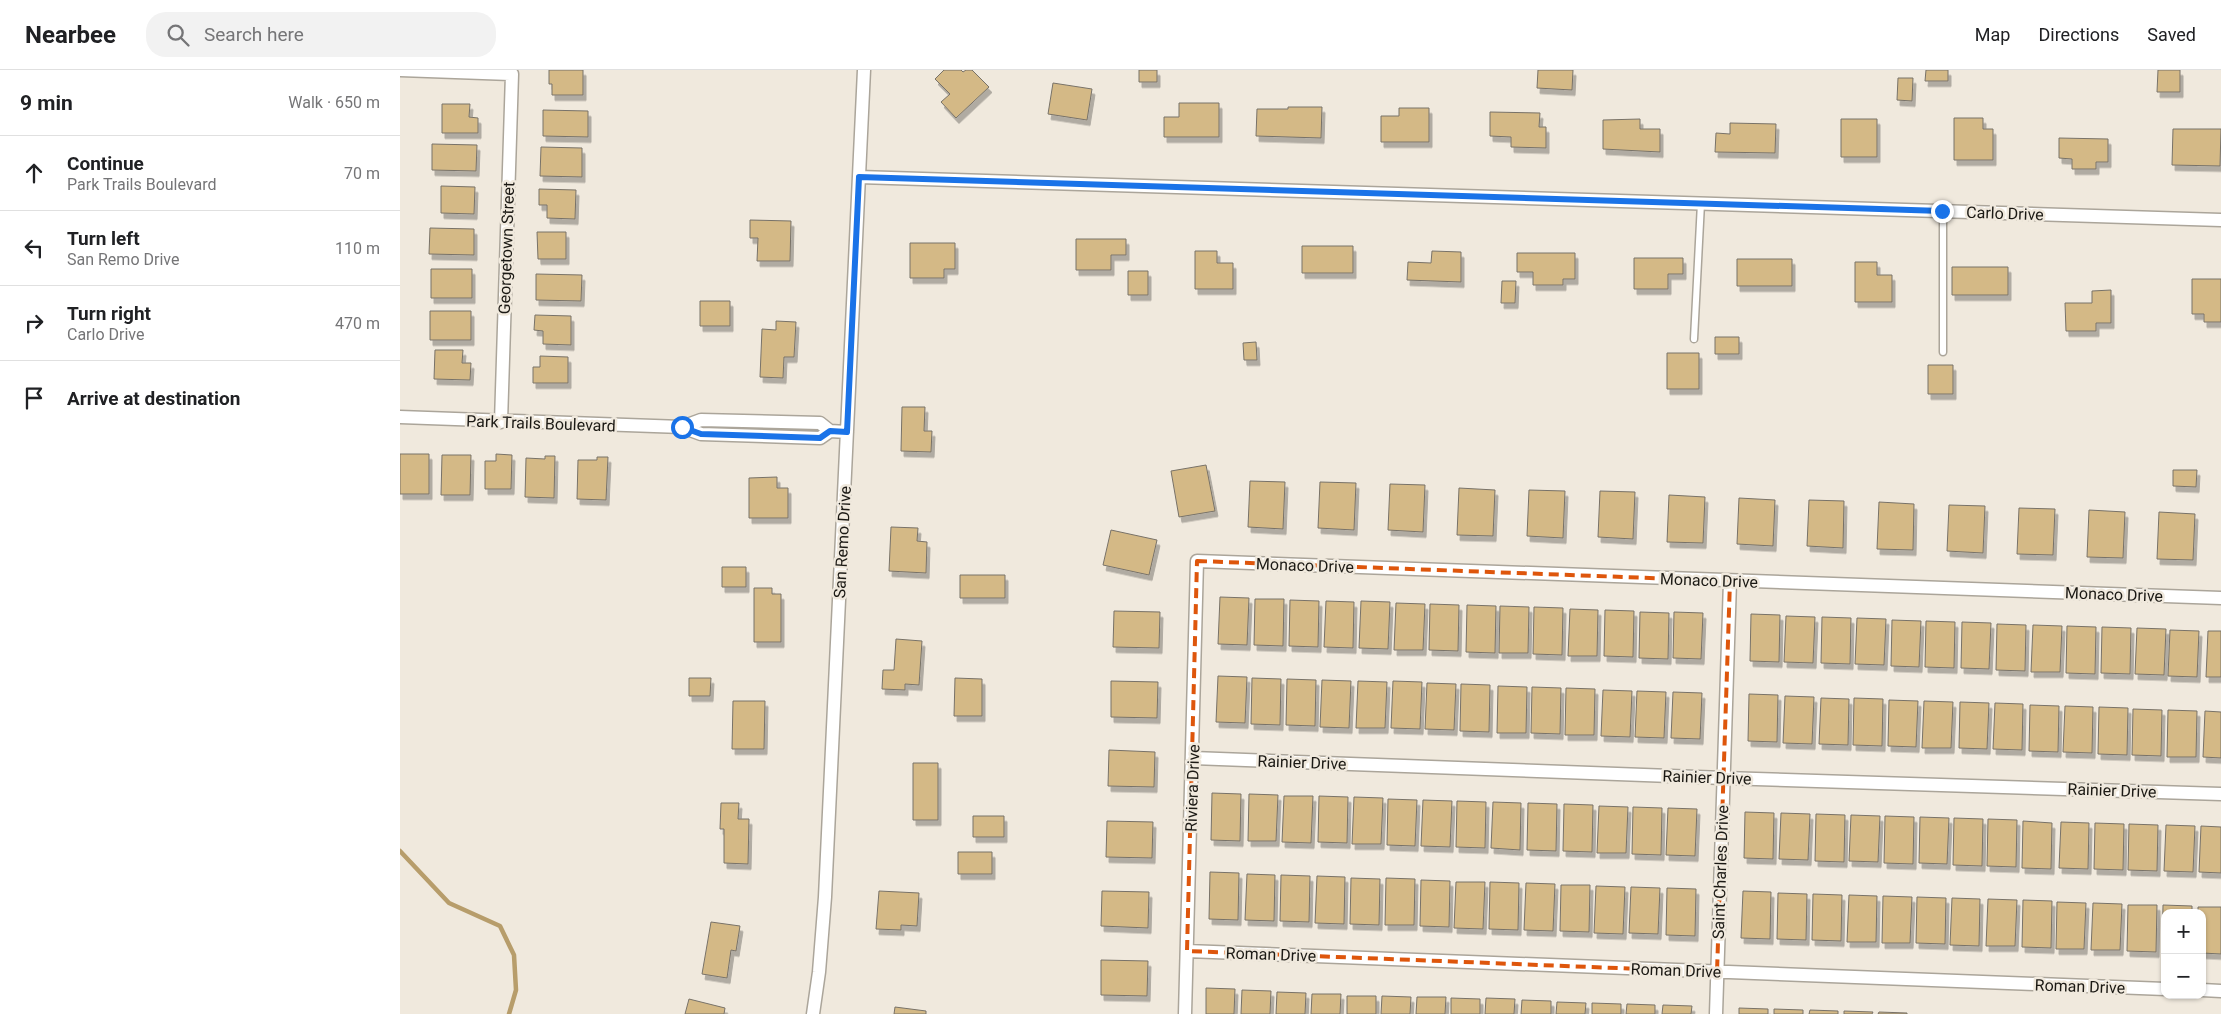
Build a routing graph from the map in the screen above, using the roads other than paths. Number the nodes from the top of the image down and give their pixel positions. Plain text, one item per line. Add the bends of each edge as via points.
1 (400, 70) edge
2 (864, 70) edge
3 (859, 177) junction
4 (1701, 204) junction
5 (1942, 211) junction
6 (2221, 220) edge
7 (1694, 339) dead end
8 (1942, 352) dead end
9 (400, 417) edge
10 (501, 422) junction
11 (847, 432) junction
12 (1198, 561) joint
13 (1730, 581) junction
14 (2221, 598) edge
15 (1193, 758) junction
16 (1724, 778) junction
17 (2221, 794) edge
18 (1187, 951) junction
19 (1717, 972) junction
20 (2161, 989) edge
21 (2206, 990) edge
22 (2221, 991) edge
23 (813, 1014) edge
24 (1185, 1014) edge
25 (1716, 1014) edge

1 - 10 street, Georgetown Street via 512,74
2 - 3 street, San Remo Drive
3 - 4 street, Carlo Drive
3 - 11 street, San Remo Drive
4 - 5 street, Carlo Drive
4 - 7 lane
5 - 6 street, Carlo Drive
5 - 8 lane
9 - 10 street, Park Trails Boulevard
10 - 11 street, Park Trails Boulevard via 682,427 701,434 810,438 820,438 830,431
11 - 23 street, San Remo Drive via 822,943
12 - 13 street, Monaco Drive
12 - 15 street, Riviera Drive
13 - 14 street, Monaco Drive
13 - 16 street, Saint Charles Drive
15 - 16 street, Rainier Drive
15 - 18 street, Riviera Drive
16 - 17 street, Rainier Drive
16 - 19 street, Saint Charles Drive
18 - 19 street, Roman Drive
18 - 24 street, Riviera Drive
19 - 20 street, Roman Drive
19 - 25 street, Saint Charles Drive
21 - 22 street

